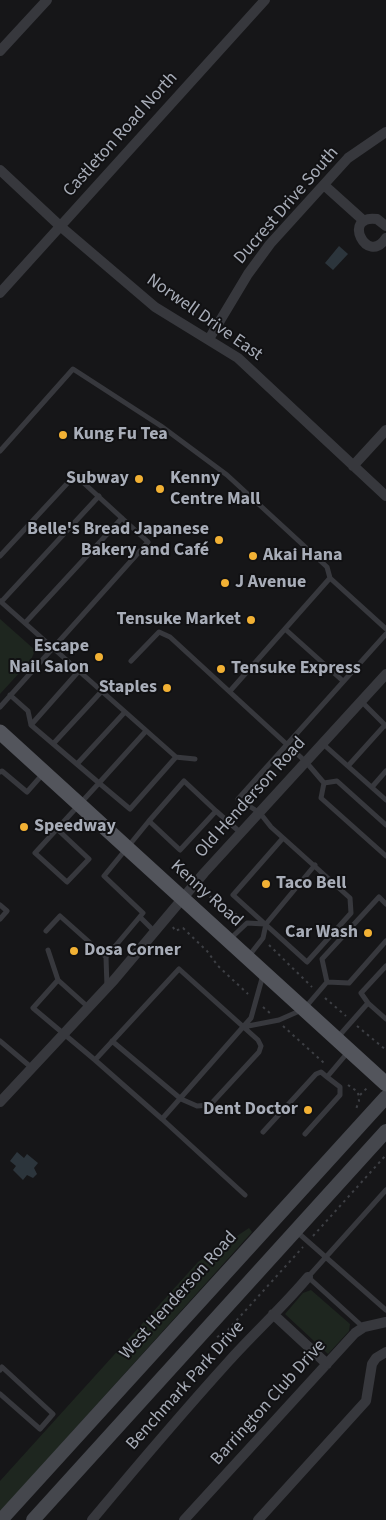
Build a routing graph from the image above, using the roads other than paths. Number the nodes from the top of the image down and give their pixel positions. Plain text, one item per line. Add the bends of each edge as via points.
1 (47, 0) edge
2 (265, 0) edge
3 (0, 51) edge
4 (386, 132) edge
5 (0, 170) edge
6 (324, 185) junction
7 (364, 221) junction
8 (60, 226) junction
9 (386, 226) edge
10 (386, 238) edge
11 (0, 293) edge
12 (209, 339) junction
13 (386, 430) edge
14 (0, 450) edge
15 (353, 466) junction
16 (98, 496) junction
17 (386, 496) edge
18 (122, 518) junction
19 (0, 556) edge
20 (330, 578) junction
21 (1, 601) edge
22 (25, 623) junction
23 (285, 629) junction
24 (386, 629) edge
25 (386, 634) edge
26 (53, 648) junction
27 (132, 661) dead end
28 (78, 672) junction
29 (386, 674) edge
30 (343, 681) junction
31 (230, 691) junction
32 (100, 692) junction
33 (10, 695) junction
34 (361, 701) junction
35 (0, 707) edge
36 (124, 713) junction
37 (31, 725) junction
38 (386, 725) edge
39 (146, 731) junction
40 (0, 732) edge
41 (54, 744) junction
42 (286, 744) junction
43 (323, 744) junction
44 (175, 757) junction
45 (195, 759) dead end
46 (306, 762) junction
47 (77, 764) junction
48 (348, 766) junction
49 (386, 771) edge
50 (0, 772) edge
51 (44, 772) junction
52 (99, 783) junction
53 (324, 783) junction
54 (372, 787) junction
55 (386, 800) edge
56 (80, 805) junction
57 (216, 810) junction
58 (260, 812) junction
59 (149, 821) junction
60 (386, 825) edge
61 (57, 829) junction
62 (241, 833) junction
63 (283, 838) junction
64 (128, 849) junction
65 (386, 856) edge
66 (315, 865) junction
67 (184, 899) junction
68 (0, 904) edge
69 (386, 904) edge
70 (140, 917) junction
71 (0, 919) edge
72 (266, 924) junction
73 (46, 931) dead end
74 (155, 932) junction
75 (229, 940) junction
76 (386, 942) edge
77 (48, 950) dead end
78 (106, 957) junction
79 (248, 957) junction
80 (386, 966) edge
81 (263, 972) junction
82 (58, 980) junction
83 (327, 982) junction
84 (107, 987) junction
85 (368, 1003) junction
86 (88, 1007) junction
87 (304, 1009) junction
88 (386, 1019) edge
89 (243, 1027) junction
90 (64, 1032) junction
91 (336, 1039) junction
92 (0, 1041) edge
93 (112, 1041) junction
94 (350, 1051) junction
95 (95, 1060) junction
96 (32, 1068) junction
97 (327, 1077) junction
98 (386, 1084) edge
99 (386, 1097) edge
100 (181, 1099) junction
101 (0, 1102) edge
102 (162, 1119) junction
103 (386, 1131) edge
104 (263, 1132) dead end
105 (304, 1134) dead end
106 (386, 1190) edge
107 (245, 1195) dead end
108 (296, 1231) junction
109 (325, 1257) junction
110 (308, 1278) junction
111 (386, 1310) edge
112 (273, 1314) junction
113 (386, 1322) edge
114 (364, 1327) junction
115 (386, 1352) edge
116 (327, 1364) junction
117 (0, 1370) edge
118 (0, 1394) edge
119 (1, 1520) edge
120 (33, 1520) edge
121 (92, 1520) edge
122 (184, 1520) edge
123 (258, 1520) edge

1 - 3 street
2 - 8 street, Castleton Road North
4 - 6 street, Ducrest Drive South via 348,158
5 - 8 street, Norwell Drive East
6 - 7 street
6 - 12 street, Ducrest Drive South via 265,251
7 - 9 street via 377,218
7 - 10 street via 359,229 363,242 376,246
8 - 11 street, Castleton Road North
8 - 12 street, Norwell Drive East via 155,306
12 - 15 street, Norwell Drive East via 238,358
13 - 15 street
14 - 20 lane via 73,369 161,426 227,475 327,567
15 - 17 street, Norwell Drive East
16 - 18 lane
16 - 19 lane via 75,475
16 - 21 lane
18 - 22 lane
18 - 26 lane via 148,542
20 - 23 lane
20 - 24 lane
21 - 22 lane
22 - 26 lane
23 - 30 lane
23 - 31 lane
25 - 30 lane
26 - 28 lane
26 - 33 lane
27 - 31 lane via 159,632 170,637
28 - 32 lane
28 - 37 lane
29 - 34 street, Old Henderson Road
30 - 42 lane
31 - 42 lane
32 - 36 lane
32 - 41 lane
33 - 35 lane
33 - 37 lane via 28,711
34 - 38 lane
34 - 43 street, Old Henderson Road
36 - 39 lane
36 - 47 lane
37 - 41 lane
38 - 48 lane
39 - 44 lane
39 - 52 lane
40 - 51 main road, Kenny Road
41 - 47 lane
42 - 46 lane
42 - 58 lane via 238,799
43 - 46 street, Old Henderson Road
43 - 48 lane
44 - 45 lane
44 - 52 lane via 130,809
46 - 53 lane
46 - 58 street, Old Henderson Road
47 - 52 lane
48 - 54 lane
49 - 54 lane
50 - 51 lane via 27,792
51 - 56 main road, Kenny Road
52 - 56 lane
53 - 60 lane via 337,781
53 - 65 lane via 321,798
54 - 55 lane
56 - 61 lane
56 - 64 main road, Kenny Road
57 - 59 lane via 180,850
57 - 59 lane via 184,781
57 - 62 lane
58 - 62 street, Old Henderson Road
58 - 63 lane
59 - 64 lane
61 - 61 lane via 35,853 67,882 89,859
62 - 67 street, Old Henderson Road
63 - 66 lane
63 - 72 lane via 233,895
64 - 67 main road, Kenny Road
64 - 70 lane via 104,876 143,913
66 - 72 lane
66 - 72 lane via 350,898 351,913 307,962
67 - 74 street, Old Henderson Road
67 - 75 main road, Kenny Road
68 - 71 lane via 7,911
69 - 83 lane via 379,897 322,959
70 - 74 lane
70 - 78 lane
72 - 75 lane via 246,924
72 - 79 lane via 263,938
73 - 78 lane via 60,916
74 - 84 street, Old Henderson Road
75 - 79 main road, Kenny Road
76 - 83 lane via 349,983
77 - 82 lane
78 - 84 lane
79 - 81 main road, Kenny Road
80 - 85 lane via 362,993
81 - 87 main road, Kenny Road
81 - 89 lane via 251,1018
82 - 86 lane
82 - 90 lane via 33,1008
83 - 87 lane
84 - 86 street, Old Henderson Road
85 - 88 lane
85 - 91 lane
86 - 90 street, Old Henderson Road
87 - 89 lane via 280,1020
87 - 91 main road, Kenny Road
89 - 93 lane via 179,969
89 - 100 lane
89 - 100 lane via 258,1040 259,1052 210,1105 197,1106
90 - 95 lane
90 - 96 street, Old Henderson Road
91 - 94 main road, Kenny Road
92 - 96 lane
93 - 95 lane
93 - 100 lane
94 - 97 lane
94 - 98 main road, Kenny Road
95 - 102 lane
96 - 101 street, Old Henderson Road
97 - 104 lane via 321,1072 316,1074
97 - 105 lane via 340,1087 340,1095
99 - 119 main road, West Henderson Road
100 - 102 lane
102 - 107 lane
103 - 108 main road
106 - 109 lane
108 - 109 lane
108 - 120 main road
109 - 110 lane
109 - 111 lane
110 - 112 street, Benchmark Park Drive
110 - 114 lane
112 - 116 street
112 - 121 street, Benchmark Park Drive via 178,1417
113 - 114 street, Barrington Club Drive
114 - 116 street, Barrington Club Drive
115 - 123 street via 372,1364 366,1402
116 - 122 street, Barrington Club Drive
117 - 118 lane via 2,1367 53,1414 40,1429

